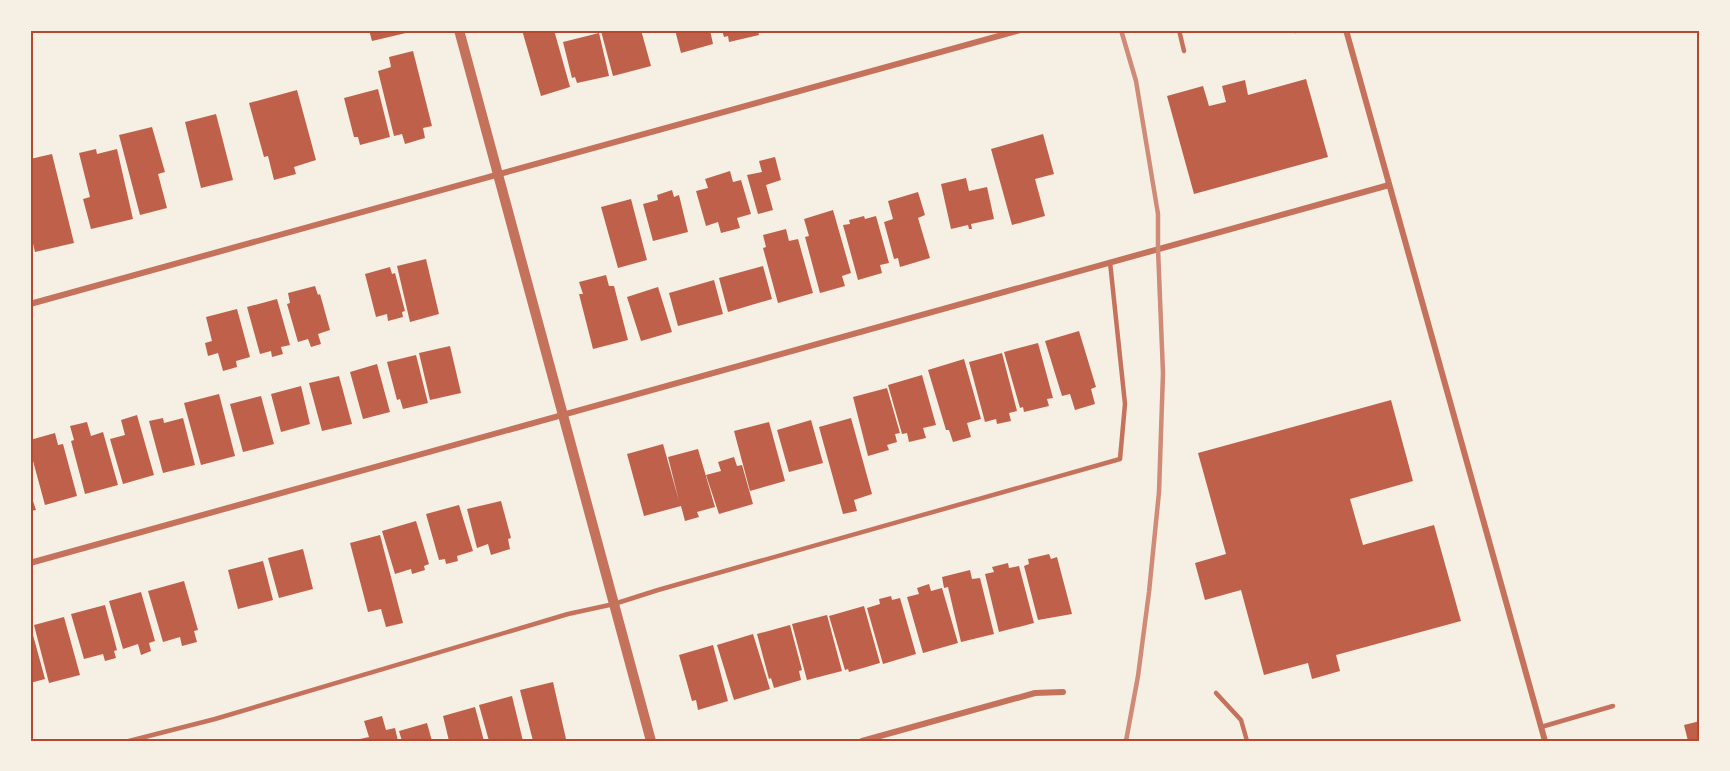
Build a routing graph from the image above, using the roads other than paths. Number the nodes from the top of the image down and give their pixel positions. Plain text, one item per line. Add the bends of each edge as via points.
1 (459, 30) edge
2 (1020, 30) edge
3 (1179, 30) edge
4 (1346, 30) edge
5 (1184, 51) dead end
6 (499, 174) junction
7 (1389, 185) junction
8 (1110, 262) junction
9 (30, 304) edge
10 (563, 414) junction
11 (30, 563) edge
12 (614, 604) junction
13 (1063, 692) dead end
14 (1216, 693) dead end
15 (1613, 706) dead end
16 (1541, 728) junction
17 (129, 741) edge
18 (651, 741) edge
19 (862, 741) edge
20 (1247, 741) edge
21 (1545, 741) edge

1 - 6 street
2 - 6 street
3 - 5 lane
4 - 7 street
6 - 9 street
6 - 10 street
7 - 8 street
7 - 16 street
8 - 10 street
8 - 12 lane via 1125,404 1120,459
10 - 11 street
10 - 12 street
12 - 17 lane
12 - 18 street
13 - 19 street via 1035,693
14 - 20 lane via 1240,720
15 - 16 lane
16 - 21 street

